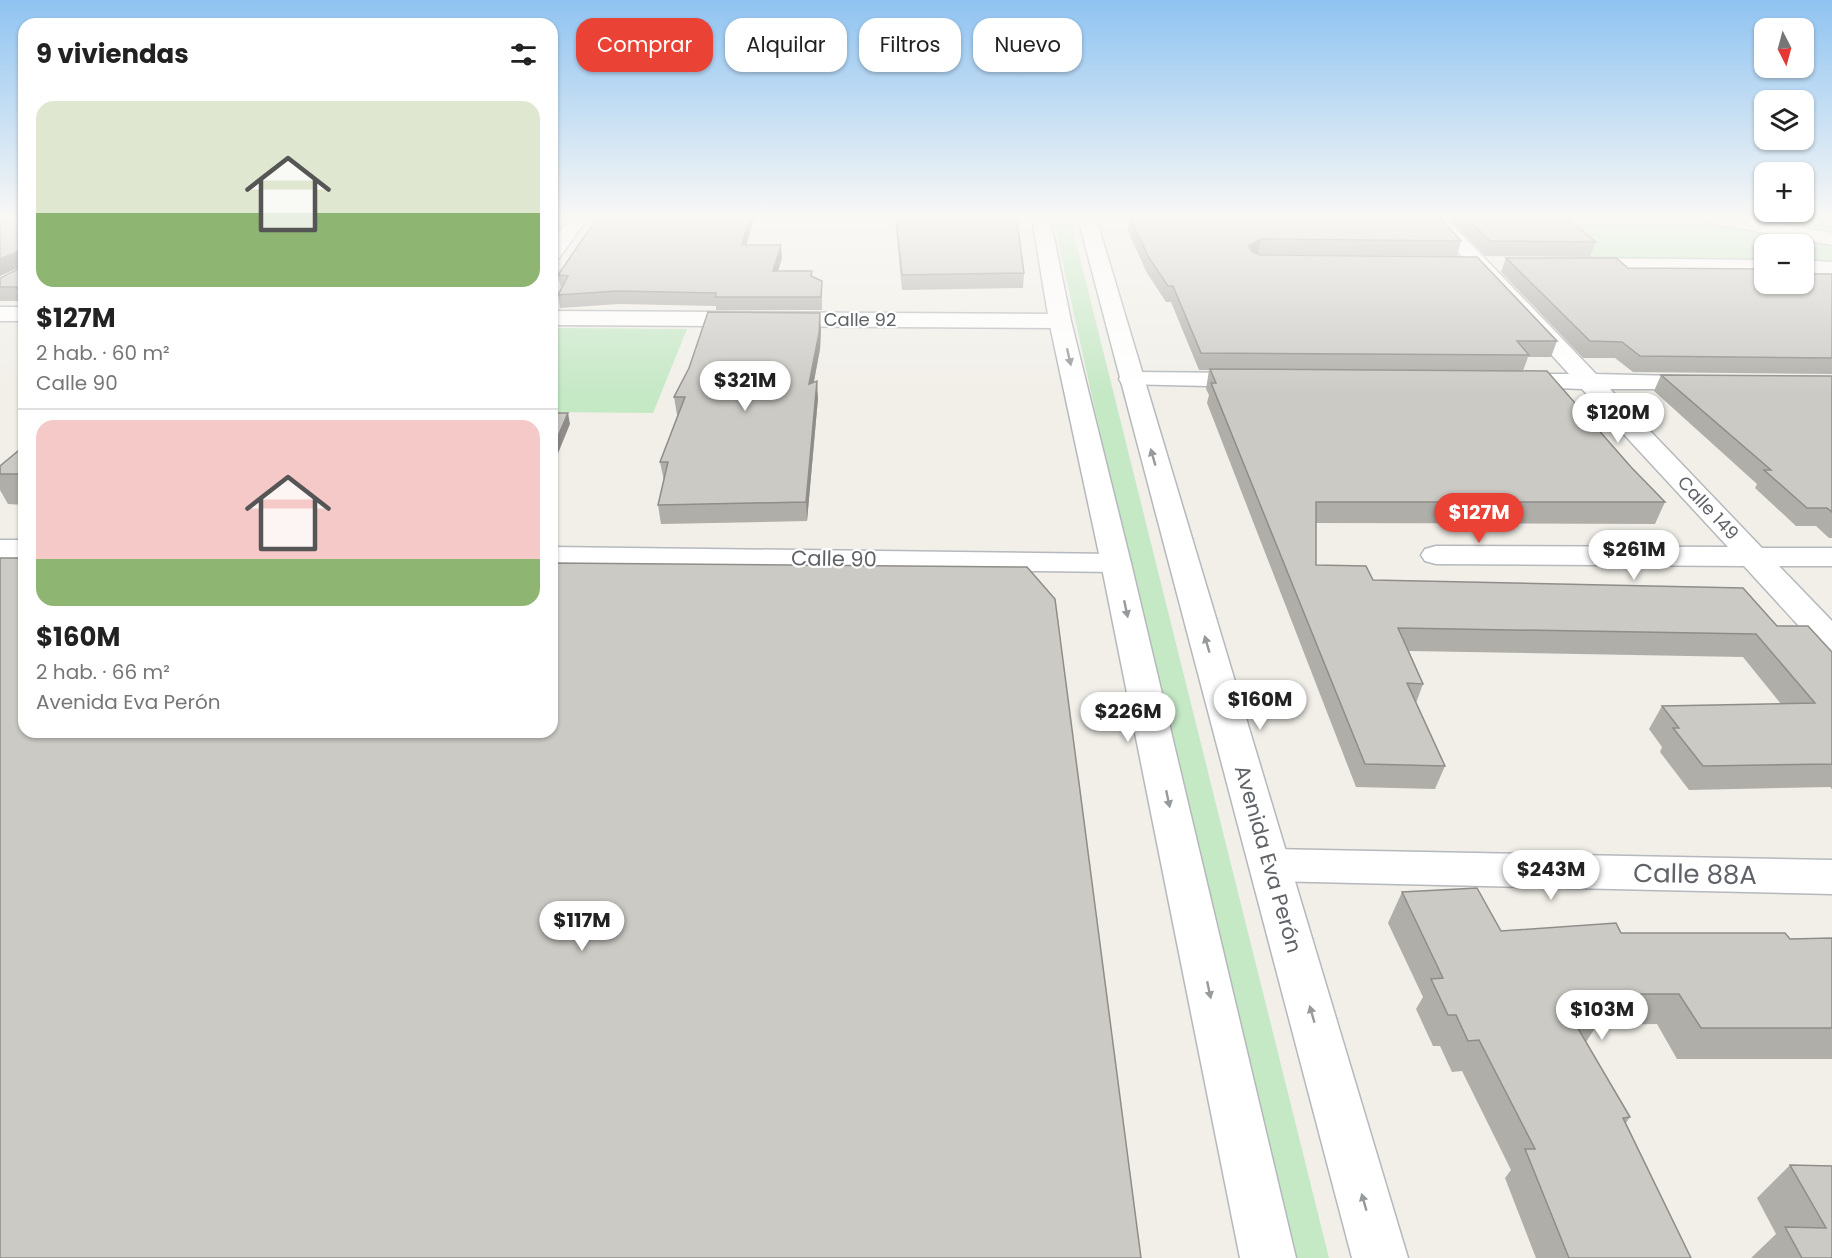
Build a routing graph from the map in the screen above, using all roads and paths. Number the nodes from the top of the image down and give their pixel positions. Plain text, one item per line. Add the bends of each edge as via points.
1 (1052, 277) edge
2 (1104, 277) edge
3 (1491, 277) edge
4 (0, 314) edge
5 (18, 314) edge
6 (558, 318) edge
7 (1060, 321) junction
8 (1131, 379) junction
9 (1272, 380) edge
10 (1483, 381) edge
11 (1589, 381) junction
12 (1728, 382) edge
13 (0, 549) edge
14 (18, 549) edge
15 (1436, 555) dead end
16 (558, 556) edge
17 (1753, 557) junction
18 (1832, 557) edge
19 (1116, 563) junction
20 (1832, 641) edge
21 (1270, 865) junction
22 (1832, 877) edge
23 (1268, 1258) edge
24 (1380, 1258) edge

1 - 7 street
2 - 8 street, Avenida Eva Perón
3 - 11 street, Calle 149
4 - 5 street
6 - 7 street, Calle 92
7 -> 19 street
8 - 9 street
21 -> 8 street, Avenida Eva Perón
10 - 11 street
11 - 12 street
11 - 17 street, Calle 149
13 - 14 street
15 - 17 street
16 - 19 street, Calle 90
17 - 18 street
17 - 20 street, Calle 149
19 -> 23 street
21 - 22 street, Calle 88A
24 -> 21 street, Avenida Eva Perón

